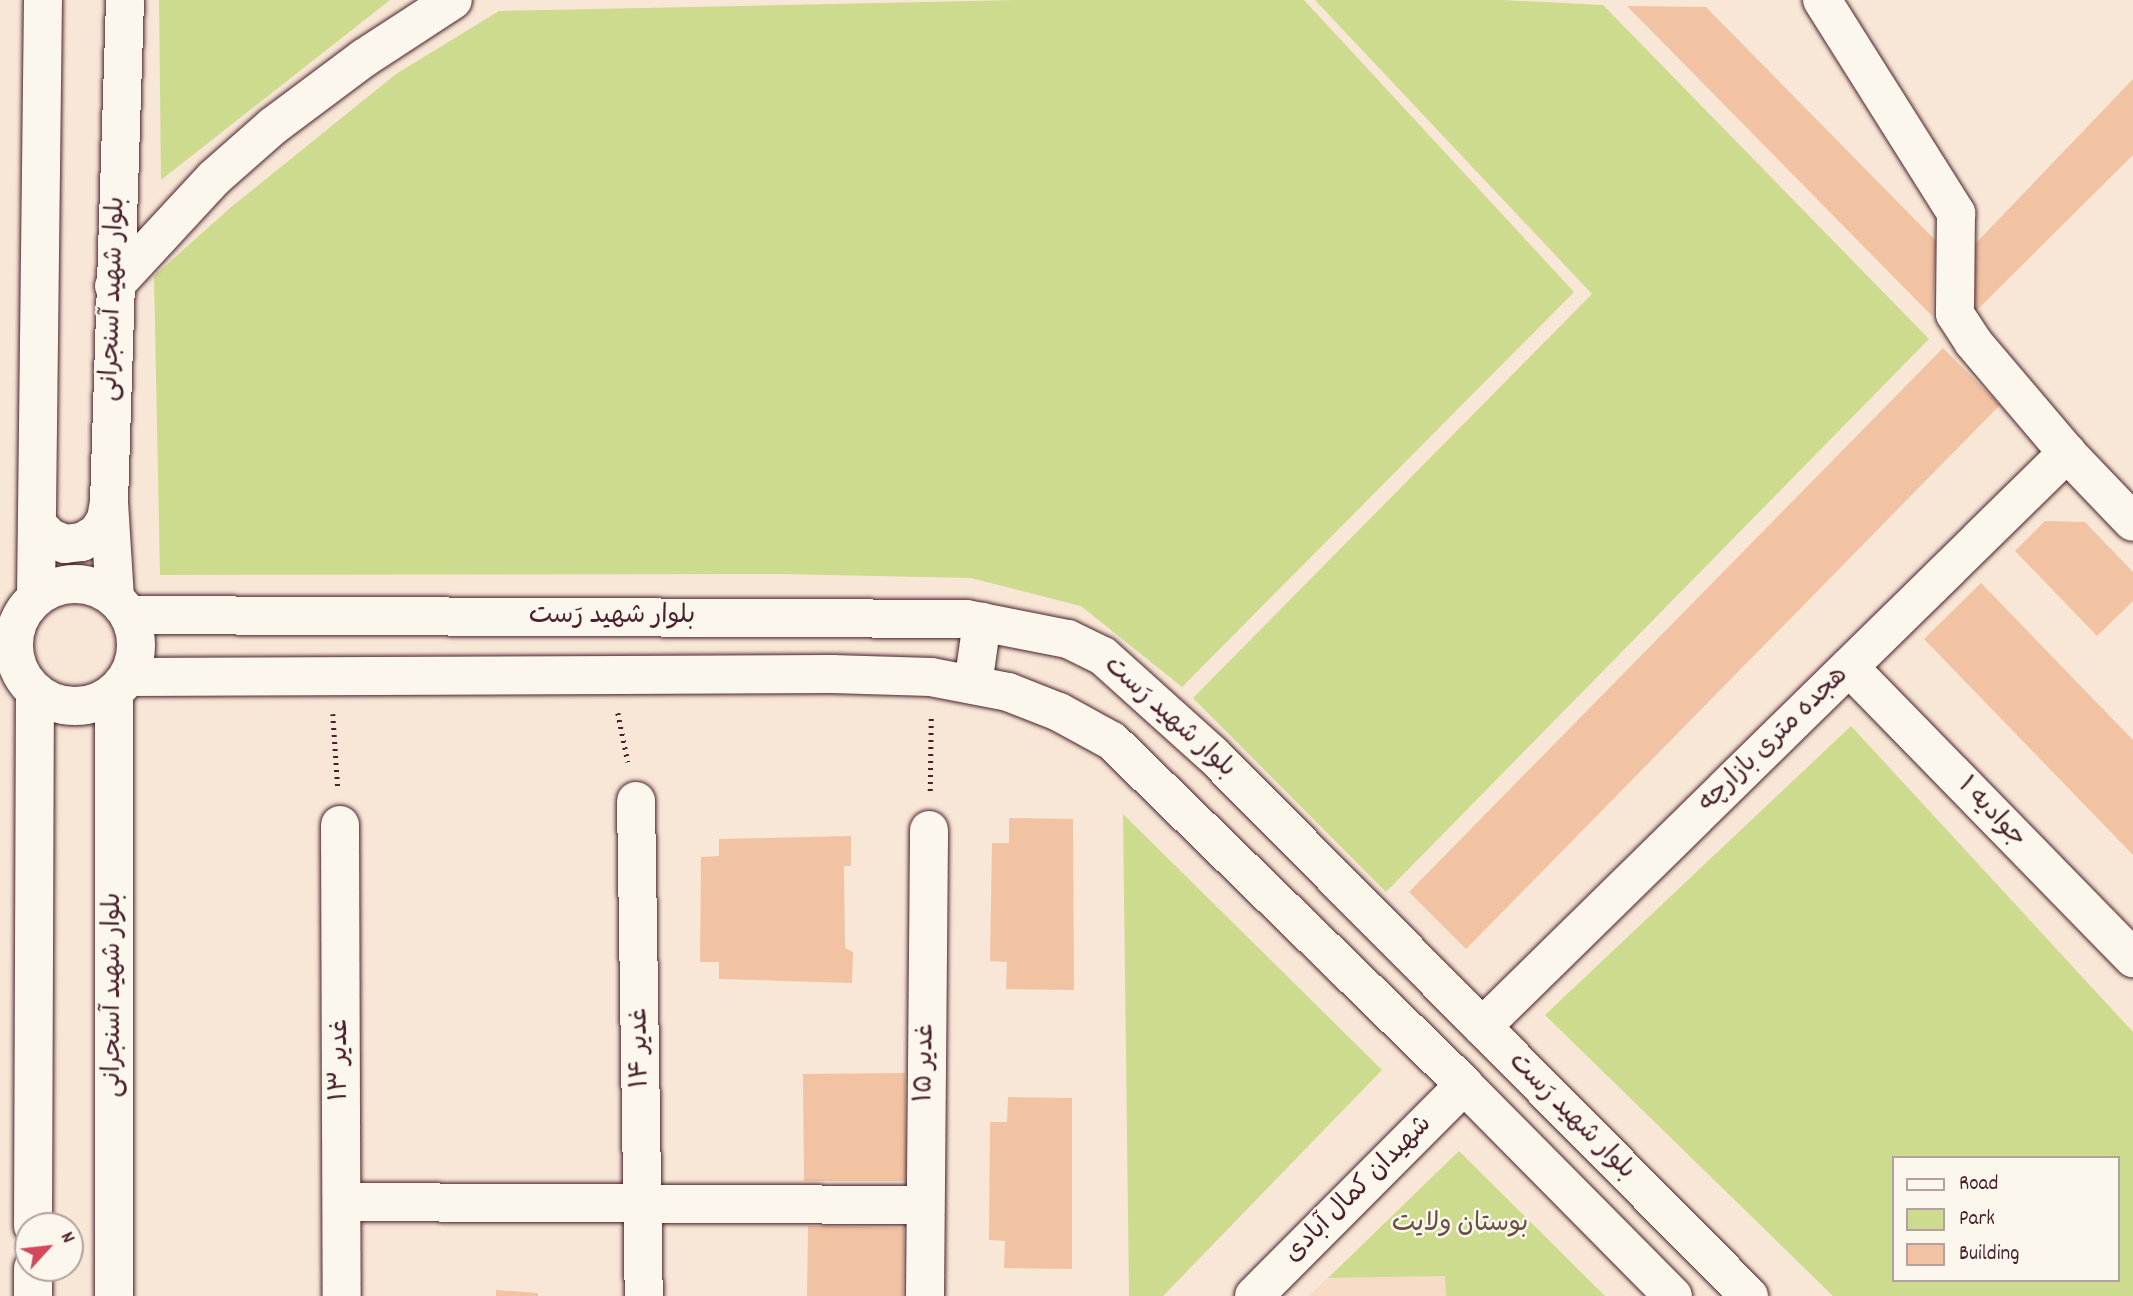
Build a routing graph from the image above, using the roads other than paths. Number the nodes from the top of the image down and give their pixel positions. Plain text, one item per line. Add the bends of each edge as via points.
1 (43, 0) edge
2 (125, 0) edge
3 (453, 0) edge
4 (1822, 0) edge
5 (114, 286) junction
6 (2067, 453) junction
7 (108, 502) junction
8 (2133, 522) edge
9 (37, 524) junction
10 (122, 606) junction
11 (19, 607) edge
12 (982, 622) junction
13 (1849, 667) junction
14 (18, 680) edge
15 (121, 685) junction
16 (973, 685) junction
17 (636, 801) road end
18 (340, 825) road end
19 (929, 830) road end
20 (2133, 958) edge
21 (1482, 1027) junction
22 (1464, 1084) junction
23 (341, 1202) junction
24 (644, 1204) junction
25 (924, 1205) junction
26 (33, 1212) edge
27 (114, 1296) edge
28 (342, 1296) edge
29 (644, 1296) edge
30 (925, 1296) edge
31 (1254, 1296) edge
32 (1673, 1296) edge
33 (1748, 1296) edge

1 - 9 main road
2 - 5 main road, بلوار شهید آسنجرانی
3 - 5 main road via 272,126 214,178
4 - 6 main road via 1956,213 1955,314 1973,342
5 - 7 main road, بلوار شهید آسنجرانی
6 - 8 main road
6 - 13 main road, هجده متری بازارچه
7 - 9 main road via 106,519 97,533 82,542 65,544 49,537
7 - 10 main road, بلوار شهید آسنجرانی
9 - 11 main road
10 - 11 main road via 97,587 76,583 54,586
10 - 12 main road, بلوار شهید رَست
10 - 15 main road via 136,657
11 - 14 main road via 13,654
12 - 16 main road
12 - 21 main road, بلوار شهید رَست via 1068,639 1103,656 1212,754
13 - 20 main road, جوادیه ۱
13 - 21 main road, هجده متری بازارچه
14 - 15 main road via 53,703 74,707 95,703
14 - 26 main road
15 - 16 main road, بلوار شهید رَست via 330,677 610,676 932,677
15 - 27 main road, بلوار شهید آسنجرانی
16 - 22 main road, بلوار شهید رَست via 1033,702 1112,741
17 - 24 main road, غدیر ۱۴
18 - 23 main road, غدیر ۱۳
19 - 25 main road, غدیر ۱۵
21 - 33 main road, بلوار شهید رَست
22 - 31 main road, شهیدان کمال آبادی
22 - 32 main road, بلوار شهید رَست
23 - 24 main road
23 - 28 main road, غدیر ۱۳
24 - 25 main road
24 - 29 main road, غدیر ۱۴
25 - 30 main road, غدیر ۱۵

